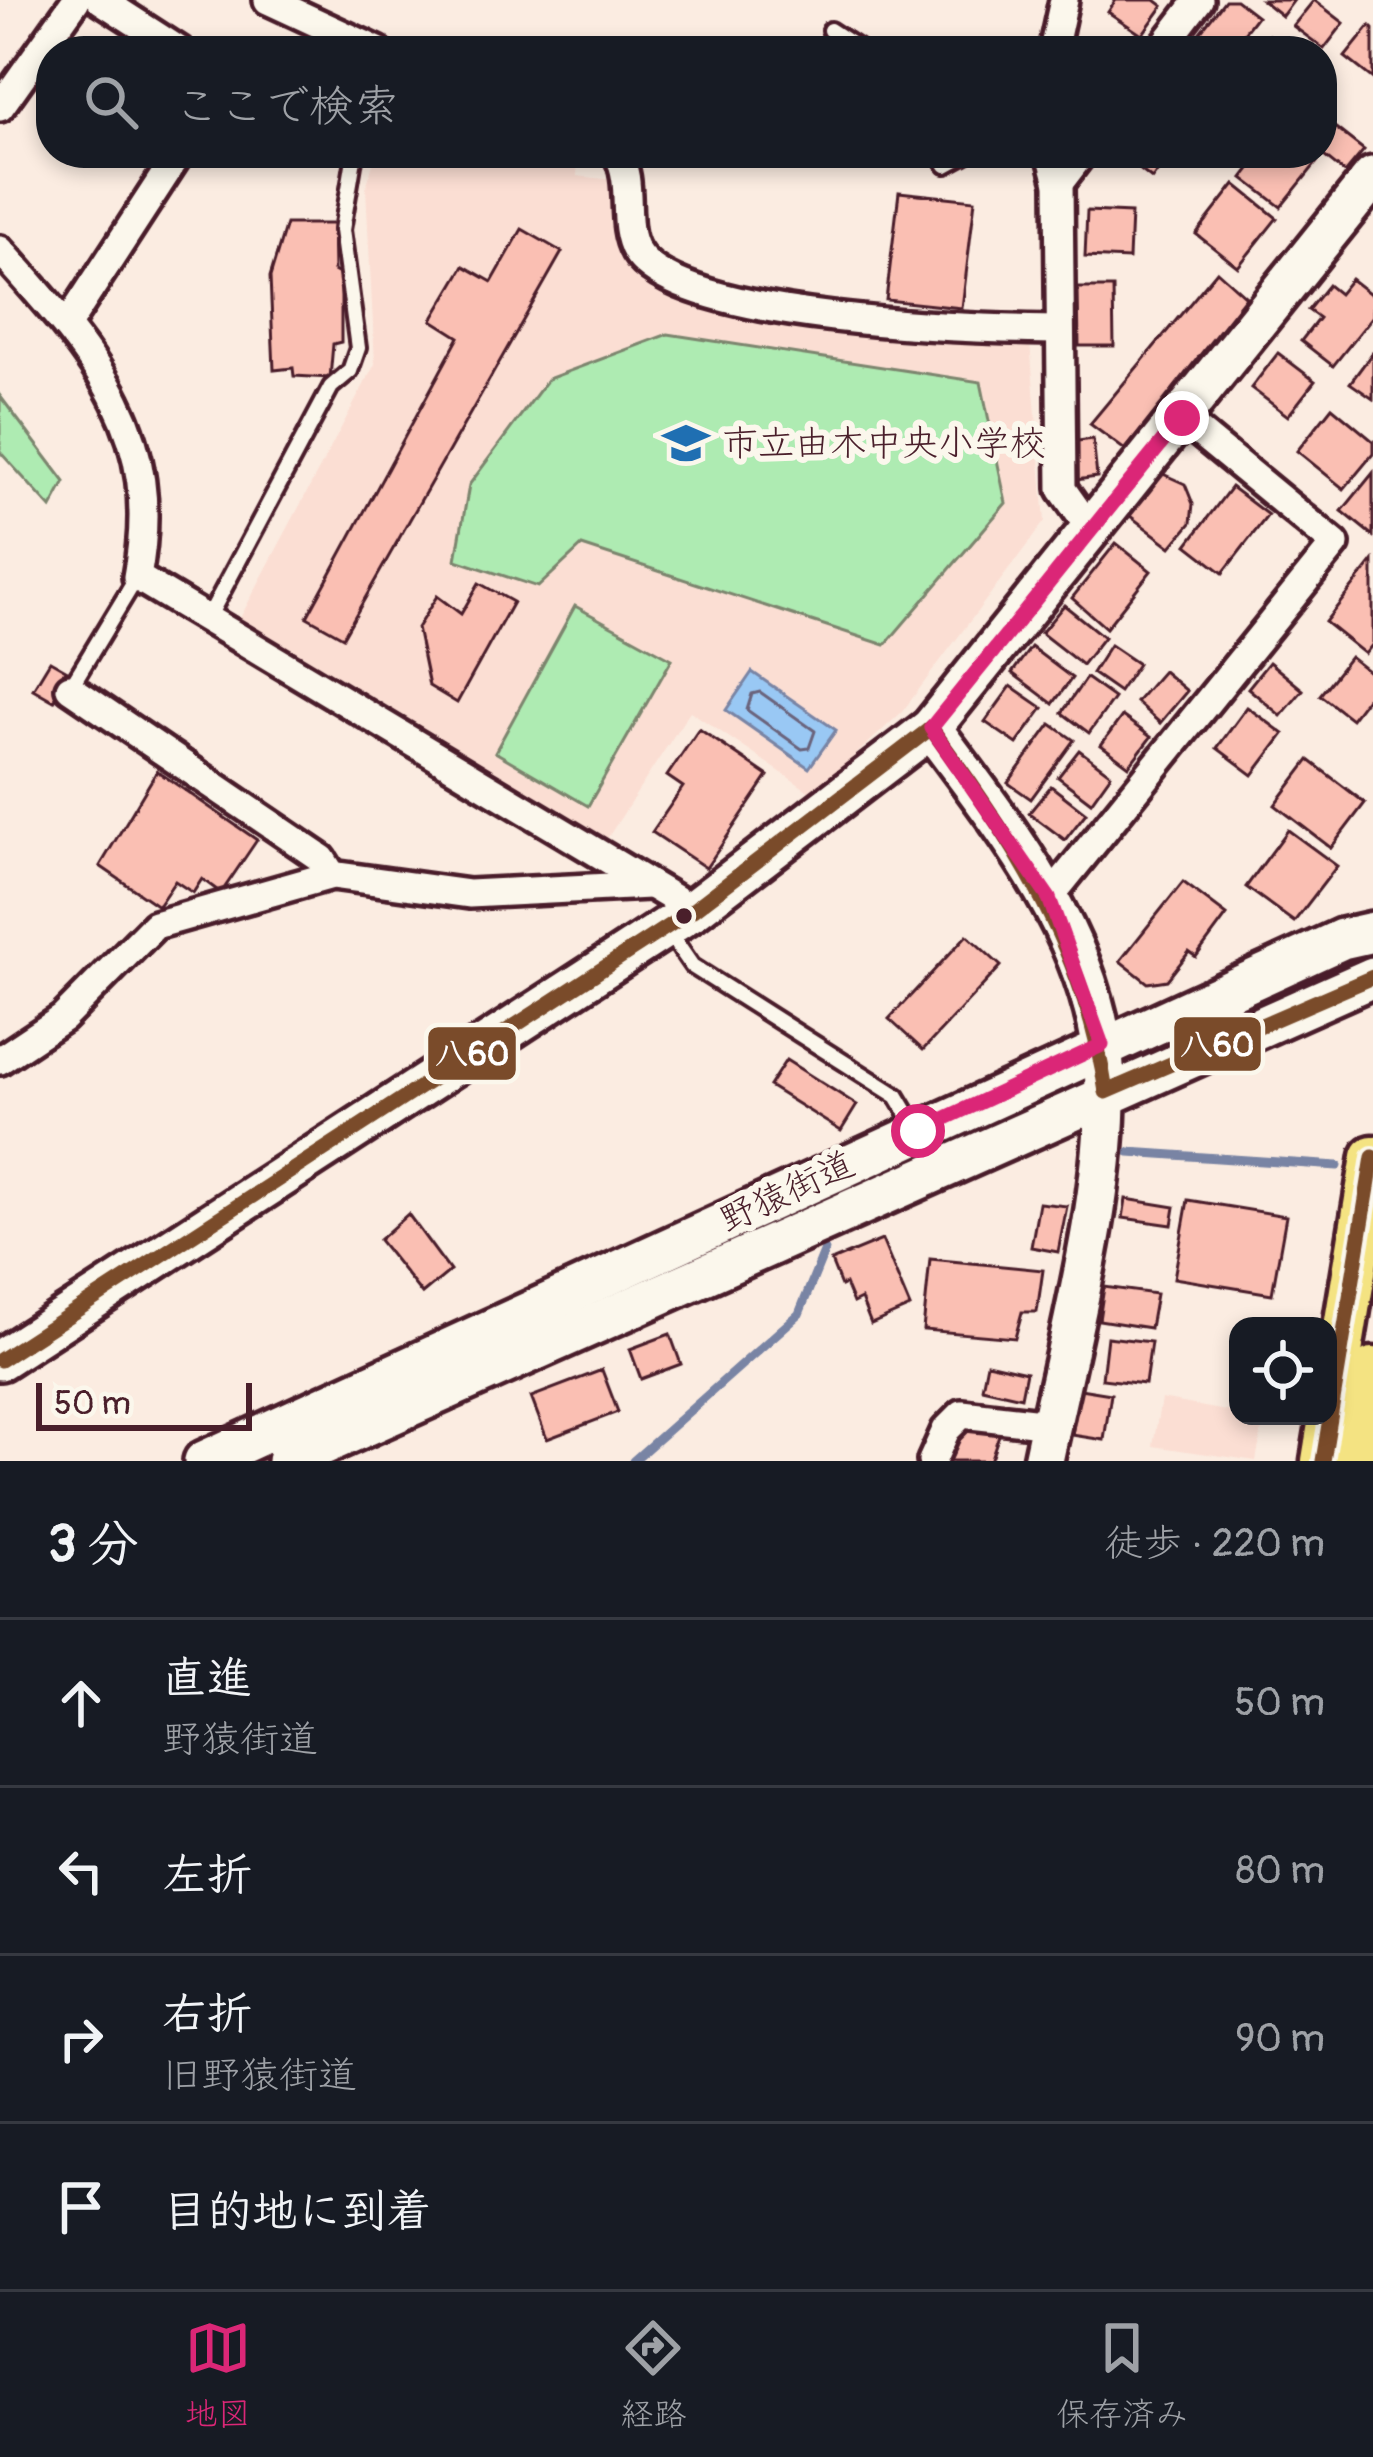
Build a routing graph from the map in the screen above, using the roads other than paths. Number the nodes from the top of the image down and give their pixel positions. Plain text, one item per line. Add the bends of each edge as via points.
1 (76, 0) edge
2 (101, 0) edge
3 (268, 0) edge
4 (1064, 0) edge
5 (1199, 0) edge
6 (830, 30) dead end
7 (50, 36) edge
8 (157, 36) edge
9 (346, 36) edge
10 (839, 36) edge
11 (1056, 36) edge
12 (1171, 36) edge
13 (36, 56) edge
14 (0, 107) edge
15 (169, 168) edge
16 (353, 168) edge
17 (626, 168) edge
18 (1055, 168) edge
19 (1070, 168) edge
20 (1373, 177) edge
21 (1059, 183) junction
22 (0, 250) edge
23 (67, 325) junction
24 (1056, 330) junction
25 (1182, 418) junction
26 (1091, 530) junction
27 (137, 577) junction
28 (206, 620) junction
29 (70, 688) joint
30 (931, 728) junction
31 (332, 874) junction
32 (649, 885) junction
33 (1049, 898) junction
34 (679, 918) junction
35 (1373, 932) edge
36 (1373, 977) edge
37 (1102, 1045) junction
38 (0, 1060) edge
39 (1106, 1091) junction
40 (918, 1131) junction
41 (1373, 1157) edge
42 (0, 1360) edge
43 (1373, 1369) edge
44 (1047, 1442) edge
45 (203, 1461) edge
46 (287, 1461) edge
47 (932, 1461) edge
48 (1323, 1461) edge
49 (1358, 1461) edge

1 - 7 street
2 - 8 street
3 - 9 street
4 - 11 street
5 - 12 street
6 - 10 lane
13 - 14 street
15 - 23 street
16 - 28 lane via 343,230 358,348
17 - 24 street via 634,250 656,274 827,318
18 - 21 street
19 - 21 street
20 - 25 street
21 - 24 street
22 - 23 street
23 - 27 street via 128,419 141,463 146,532
24 - 26 street via 1062,489
25 - 26 street
25 - 33 street via 1335,544
26 - 30 street
27 - 28 street
27 - 29 lane
28 - 32 street
29 - 31 street via 322,859
30 - 33 street
30 - 34 street
31 - 32 street via 469,894
31 - 38 street via 155,925 63,1018
32 - 34 street
33 - 37 street
34 - 40 lane via 692,966 897,1096
34 - 42 street
35 - 37 street, 野猿街道
36 - 39 street, 野猿街道
37 - 39 street
37 - 40 street, 野猿街道
39 - 44 street
39 - 46 street, 野猿街道
40 - 45 street, 野猿街道
41 - 48 main road
43 - 49 main road
44 - 47 street via 962,1414

